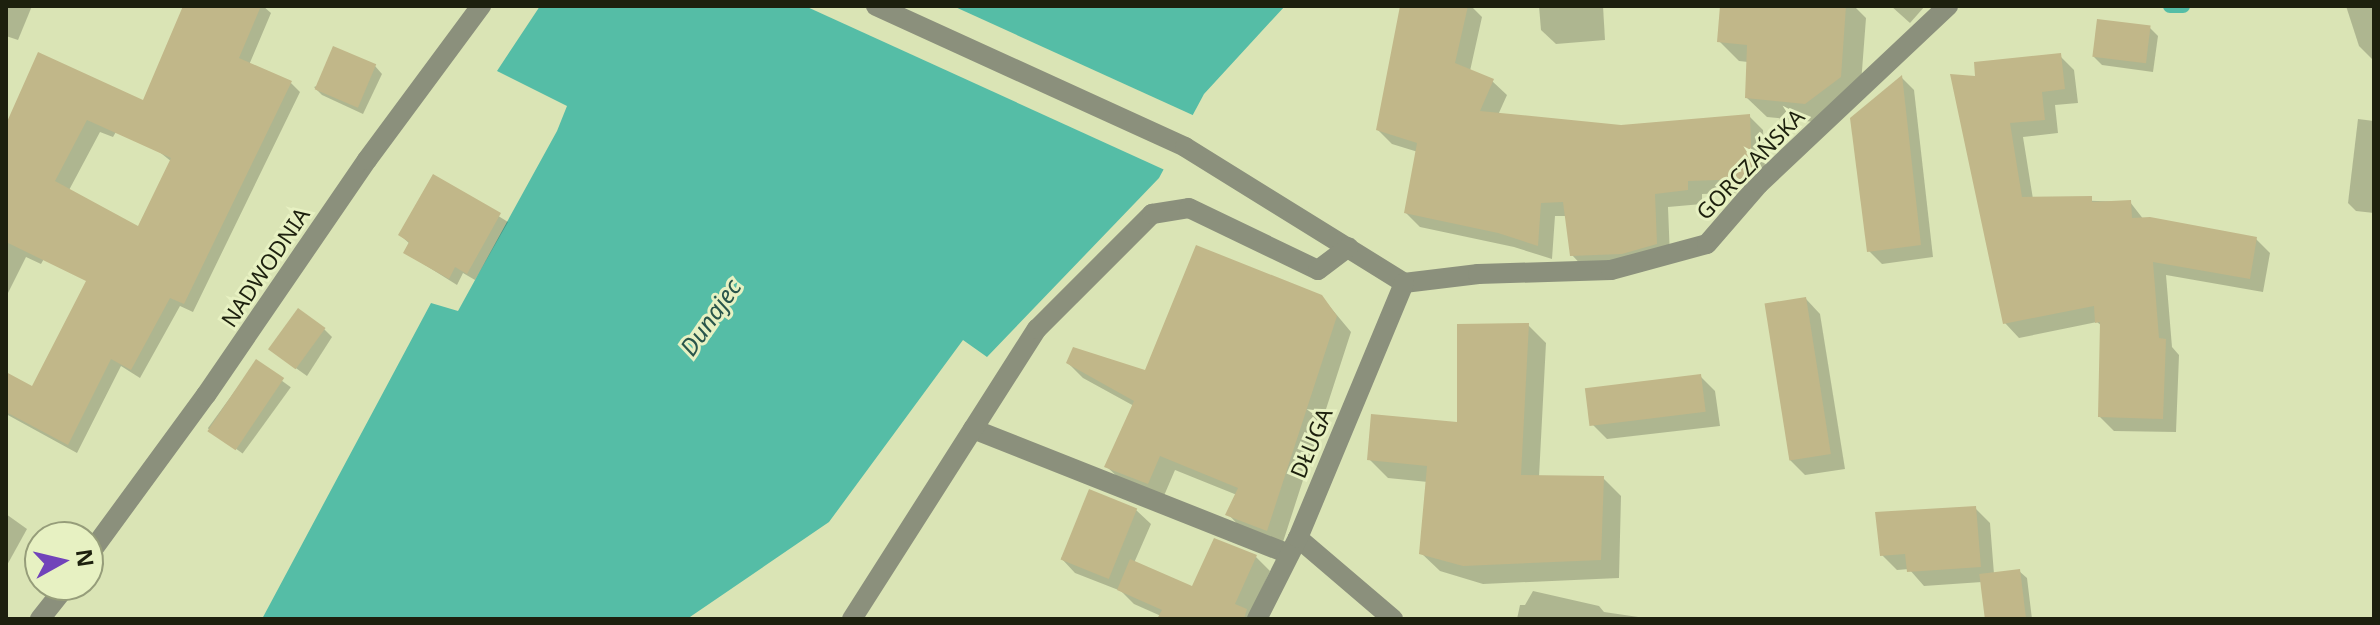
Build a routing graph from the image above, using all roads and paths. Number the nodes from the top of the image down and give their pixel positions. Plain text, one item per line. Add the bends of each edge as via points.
1 (481, 6) edge
2 (876, 6) edge
3 (1948, 6) edge
4 (1348, 247) junction
5 (1404, 283) junction
6 (973, 429) junction
7 (104, 534) edge
8 (1293, 546) junction
9 (54, 601) edge
10 (40, 619) edge
11 (852, 619) edge
12 (1257, 619) edge
13 (1393, 619) edge

1 - 7 street, NADWODNIA
2 - 4 street via 1185,147
3 - 5 street, GORCZAŃSKA via 1759,184 1707,244 1611,270 1478,274
4 - 5 street
4 - 6 street via 1318,270 1189,208 1152,214 1037,329
5 - 8 street, DŁUGA
6 - 8 street
6 - 11 street
8 - 12 street, DŁUGA
8 - 13 street
9 - 10 street

